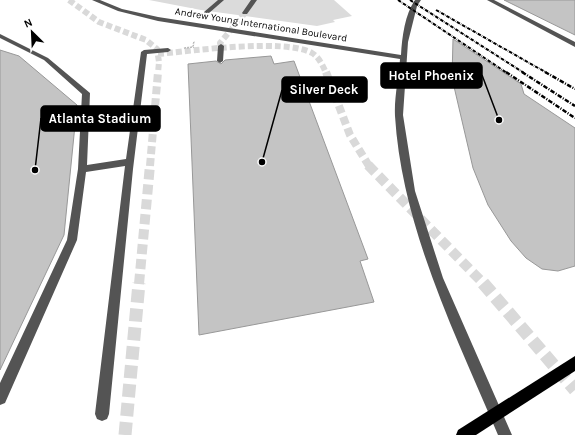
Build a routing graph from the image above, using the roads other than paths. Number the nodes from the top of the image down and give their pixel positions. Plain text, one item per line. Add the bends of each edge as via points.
1 (95, 0) edge
2 (221, 0) edge
3 (254, 0) edge
4 (418, 0) edge
5 (490, 0) edge
6 (206, 13) dead end
7 (245, 14) tunnel mouth
8 (0, 36) edge
9 (575, 45) edge
10 (221, 46) tunnel mouth
11 (168, 50) tunnel mouth
12 (403, 57) junction
13 (220, 61) dead end
14 (130, 162) junction
15 (82, 169) junction
16 (575, 363) edge
17 (0, 398) edge
18 (102, 414) dead end
19 (496, 414) junction
20 (463, 435) edge
21 (505, 435) edge

1 - 12 street, Andrew Young International Boulevard via 120,10 158,19
2 - 6 street
3 - 7 street
4 - 12 street via 414,6
5 - 9 street
8 - 15 street via 46,59 86,93
10 - 13 street
11 - 14 street via 144,52
12 - 19 street via 399,115 410,190 437,278
14 - 15 street
14 - 18 street
15 - 17 street via 72,240
16 - 19 main road
19 - 20 main road
19 - 21 street

